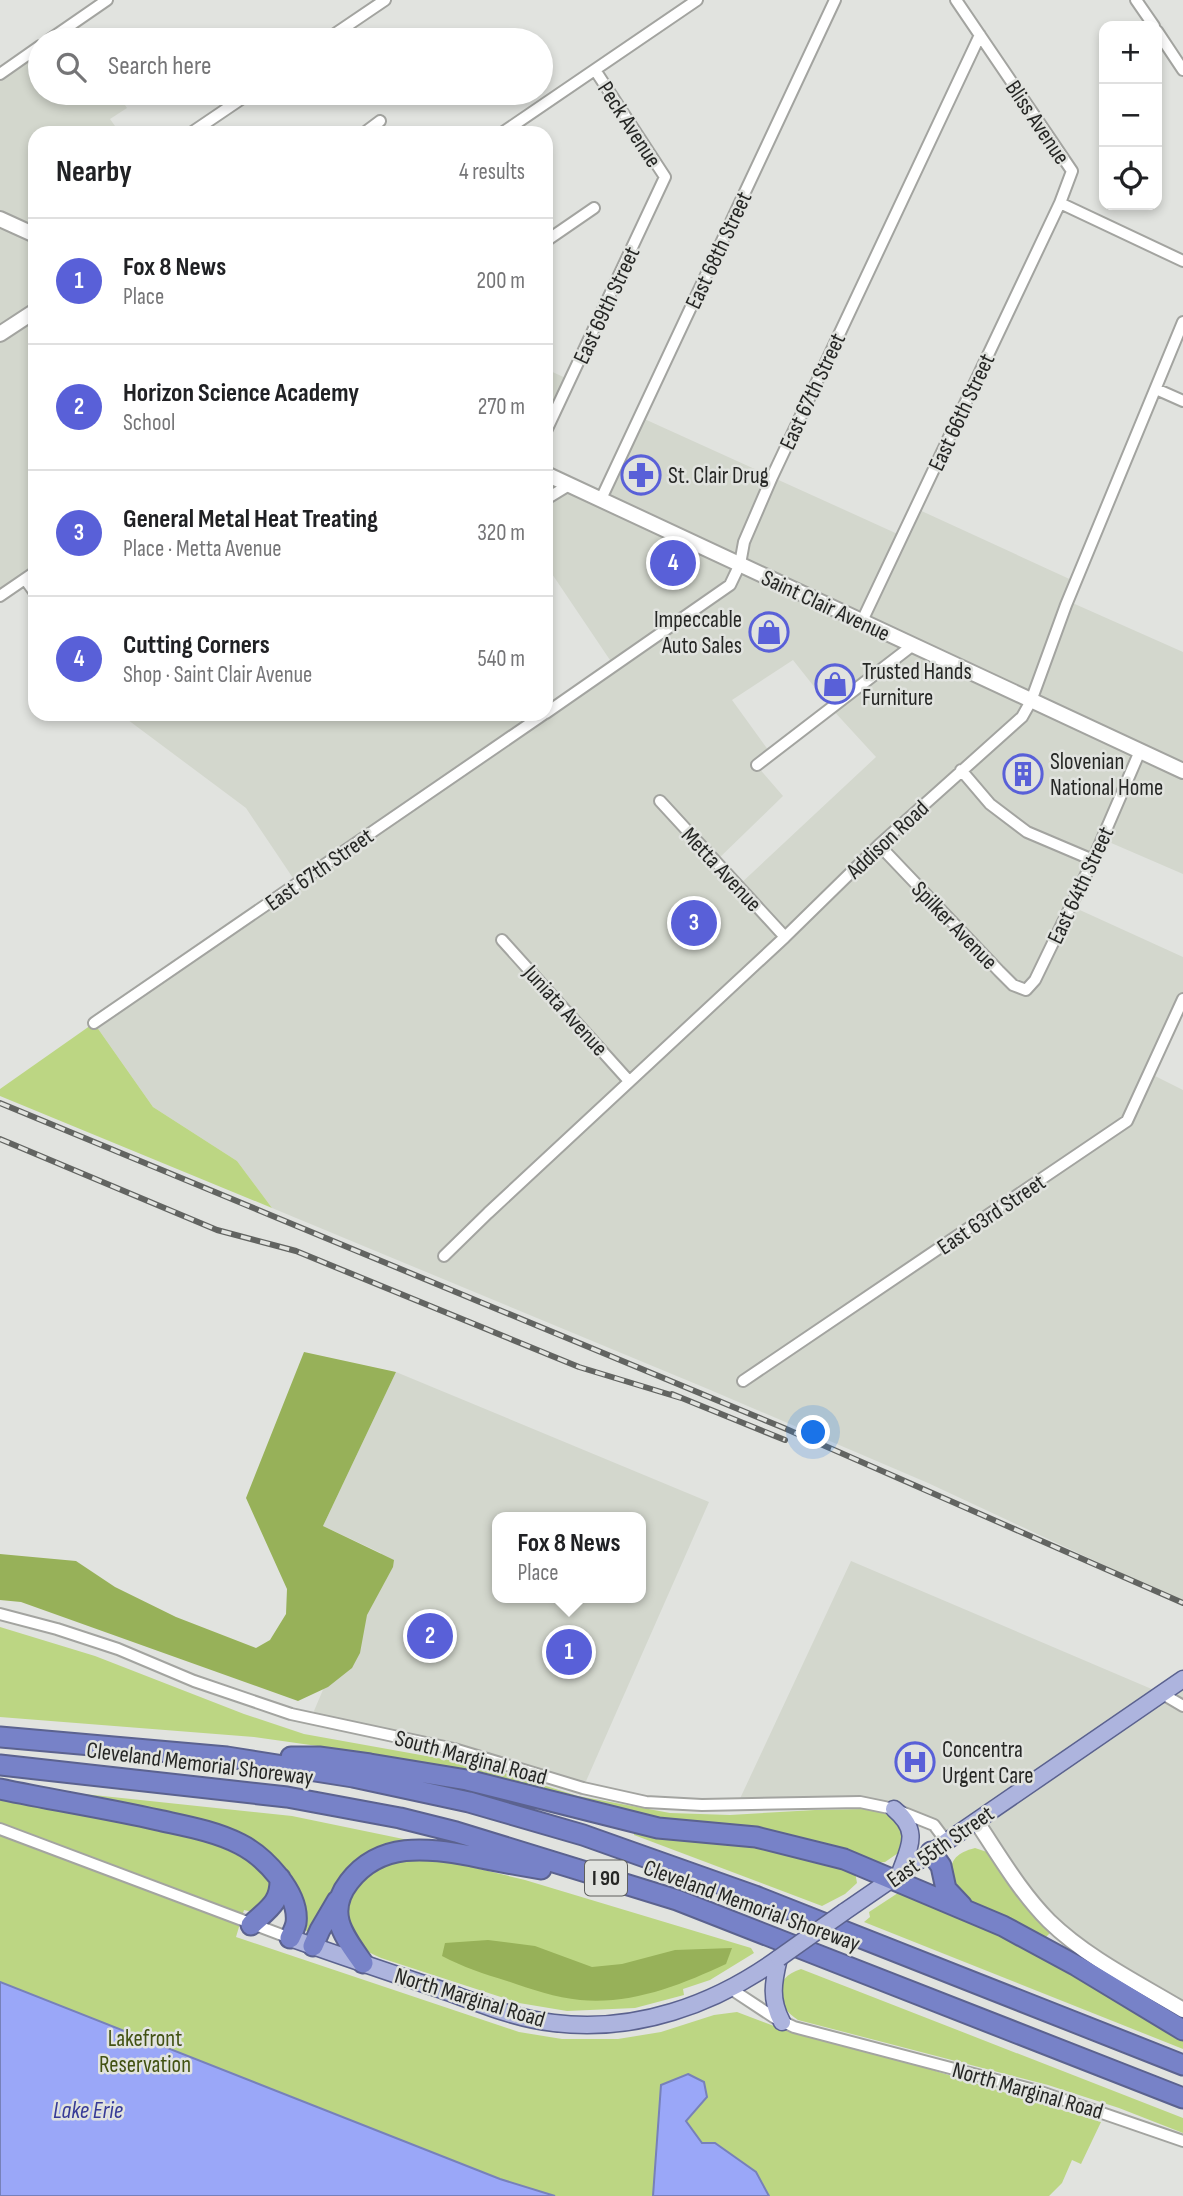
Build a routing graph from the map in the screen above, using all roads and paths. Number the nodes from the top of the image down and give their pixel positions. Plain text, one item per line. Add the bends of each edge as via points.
1 (107, 0) edge
2 (385, 0) edge
3 (697, 0) edge
4 (835, 0) edge
5 (956, 0) edge
6 (1136, 0) edge
7 (1150, 21) edge
8 (66, 28) edge
9 (344, 28) edge
10 (980, 35) junction
11 (1162, 38) edge
12 (28, 54) edge
13 (595, 70) junction
14 (1183, 70) edge
15 (0, 74) edge
16 (553, 98) edge
17 (232, 105) edge
18 (543, 105) edge
19 (380, 121) dead end
20 (201, 126) edge
21 (373, 126) edge
22 (512, 126) edge
23 (665, 177) joint
24 (1060, 203) junction
25 (594, 208) dead end
26 (0, 219) edge
27 (28, 232) edge
28 (553, 236) edge
29 (1183, 261) edge
30 (28, 316) edge
31 (1183, 323) edge
32 (0, 334) edge
33 (1156, 389) junction
34 (1183, 401) edge
35 (553, 416) edge
36 (553, 477) edge
37 (569, 485) junction
38 (553, 495) edge
39 (601, 499) junction
40 (740, 564) junction
41 (28, 576) edge
42 (0, 596) edge
43 (862, 621) junction
44 (914, 645) junction
45 (1031, 701) junction
46 (553, 707) edge
47 (533, 721) edge
48 (1140, 751) junction
49 (757, 765) dead end
50 (961, 770) junction
51 (1183, 770) edge
52 (660, 802) dead end
53 (879, 845) junction
54 (1093, 860) junction
55 (785, 937) junction
56 (502, 940) dead end
57 (1035, 980) joint
58 (1183, 999) edge
59 (94, 1023) dead end
60 (629, 1081) junction
61 (444, 1256) dead end
62 (743, 1381) dead end
63 (0, 1614) edge
64 (1183, 1679) edge
65 (1161, 1693) junction
66 (1183, 1706) edge
67 (0, 1737) edge
68 (227, 1757) junction
69 (0, 1765) edge
70 (0, 1789) edge
71 (894, 1809) junction
72 (976, 1821) junction
73 (0, 1829) edge
74 (938, 1847) junction
75 (895, 1876) junction
76 (280, 1878) junction
77 (629, 1886) junction
78 (337, 1901) junction
79 (965, 1908) junction
80 (251, 1925) junction
81 (290, 1938) junction
82 (313, 1946) junction
83 (774, 1962) junction
84 (363, 1963) junction
85 (732, 1989) junction
86 (1183, 2010) edge
87 (782, 2022) junction
88 (1183, 2030) edge
89 (1183, 2065) edge
90 (1183, 2098) edge
91 (1183, 2141) edge

1 - 8 street
2 - 9 street
3 - 13 street
4 - 39 street, East 68th Street
5 - 10 street, Bliss Avenue
6 - 7 street
10 - 24 street, Bliss Avenue via 1072,172
10 - 40 street, East 67th Street via 772,477 744,542
11 - 14 street
12 - 15 street
13 - 16 street
13 - 23 street, Peck Avenue
17 - 20 street
18 - 22 street
19 - 21 street
23 - 35 street, East 69th Street
24 - 29 street
24 - 43 street, East 66th Street
25 - 28 street
26 - 27 main road
30 - 32 main road
31 - 33 street, Addison Road
33 - 34 street
33 - 45 street, Addison Road
36 - 37 main road, Saint Clair Avenue
37 - 38 street
37 - 39 main road, Saint Clair Avenue
39 - 40 main road, Saint Clair Avenue
40 - 43 main road, Saint Clair Avenue
40 - 46 street, East 67th Street via 730,585
41 - 42 street
43 - 44 main road, Saint Clair Avenue
44 - 45 main road, Saint Clair Avenue
44 - 49 street
45 - 48 main road, Saint Clair Avenue
45 - 50 street, Addison Road via 1022,717
47 - 59 street, East 67th Street
48 - 51 main road, Saint Clair Avenue
48 - 54 street, East 64th Street
50 - 53 street, Addison Road
50 - 54 street via 990,804 1027,832
52 - 55 street, Metta Avenue
53 - 55 street, Addison Road
53 - 57 street, Spilker Avenue via 1013,985 1026,990
54 - 57 street, East 64th Street
55 - 60 street, Addison Road
56 - 60 street, Juniata Avenue
58 - 62 street, East 63rd Street via 1127,1121
60 - 61 street, Addison Road
63 - 71 street, South Marginal Road via 118,1649 291,1714 454,1749 646,1802 847,1801
64 - 65 main road, East 55th Street
65 - 66 street
65 - 72 main road, East 55th Street
67 - 68 highway, Cleveland Memorial Shoreway / I 90
68 - 75 highway via 319,1757 467,1780 658,1828 792,1845
68 - 89 highway, Cleveland Memorial Shoreway / I 90 via 400,1786 583,1835 767,1901
69 - 77 highway, Cleveland Memorial Shoreway / I 90 via 287,1797 400,1818
70 - 76 highway via 215,1834 257,1854
71 - 74 street, South Marginal Road via 934,1825
71 - 75 main road via 911,1831 910,1846
72 - 74 main road, East 55th Street
72 - 86 main road via 1027,1895 1063,1933
73 - 80 street, North Marginal Road
74 - 75 main road, East 55th Street
74 - 79 highway via 946,1889
75 - 79 highway
75 - 83 main road, East 55th Street, bridge
76 - 80 highway via 278,1899
76 - 81 highway via 295,1914
77 - 78 highway via 440,1850 413,1849 369,1862 351,1878
77 - 90 highway, Cleveland Memorial Shoreway / I 90 via 740,1924
78 - 82 highway
78 - 84 highway via 340,1926
79 - 88 highway via 1051,1952
80 - 81 street, North Marginal Road
81 - 82 main road, North Marginal Road
82 - 84 main road, North Marginal Road
83 - 85 main road, East 55th Street
83 - 87 main road via 772,1992
84 - 85 main road, North Marginal Road via 486,2006 554,2023 646,2020
85 - 87 street, North Marginal Road
87 - 91 street, North Marginal Road via 1038,2091

